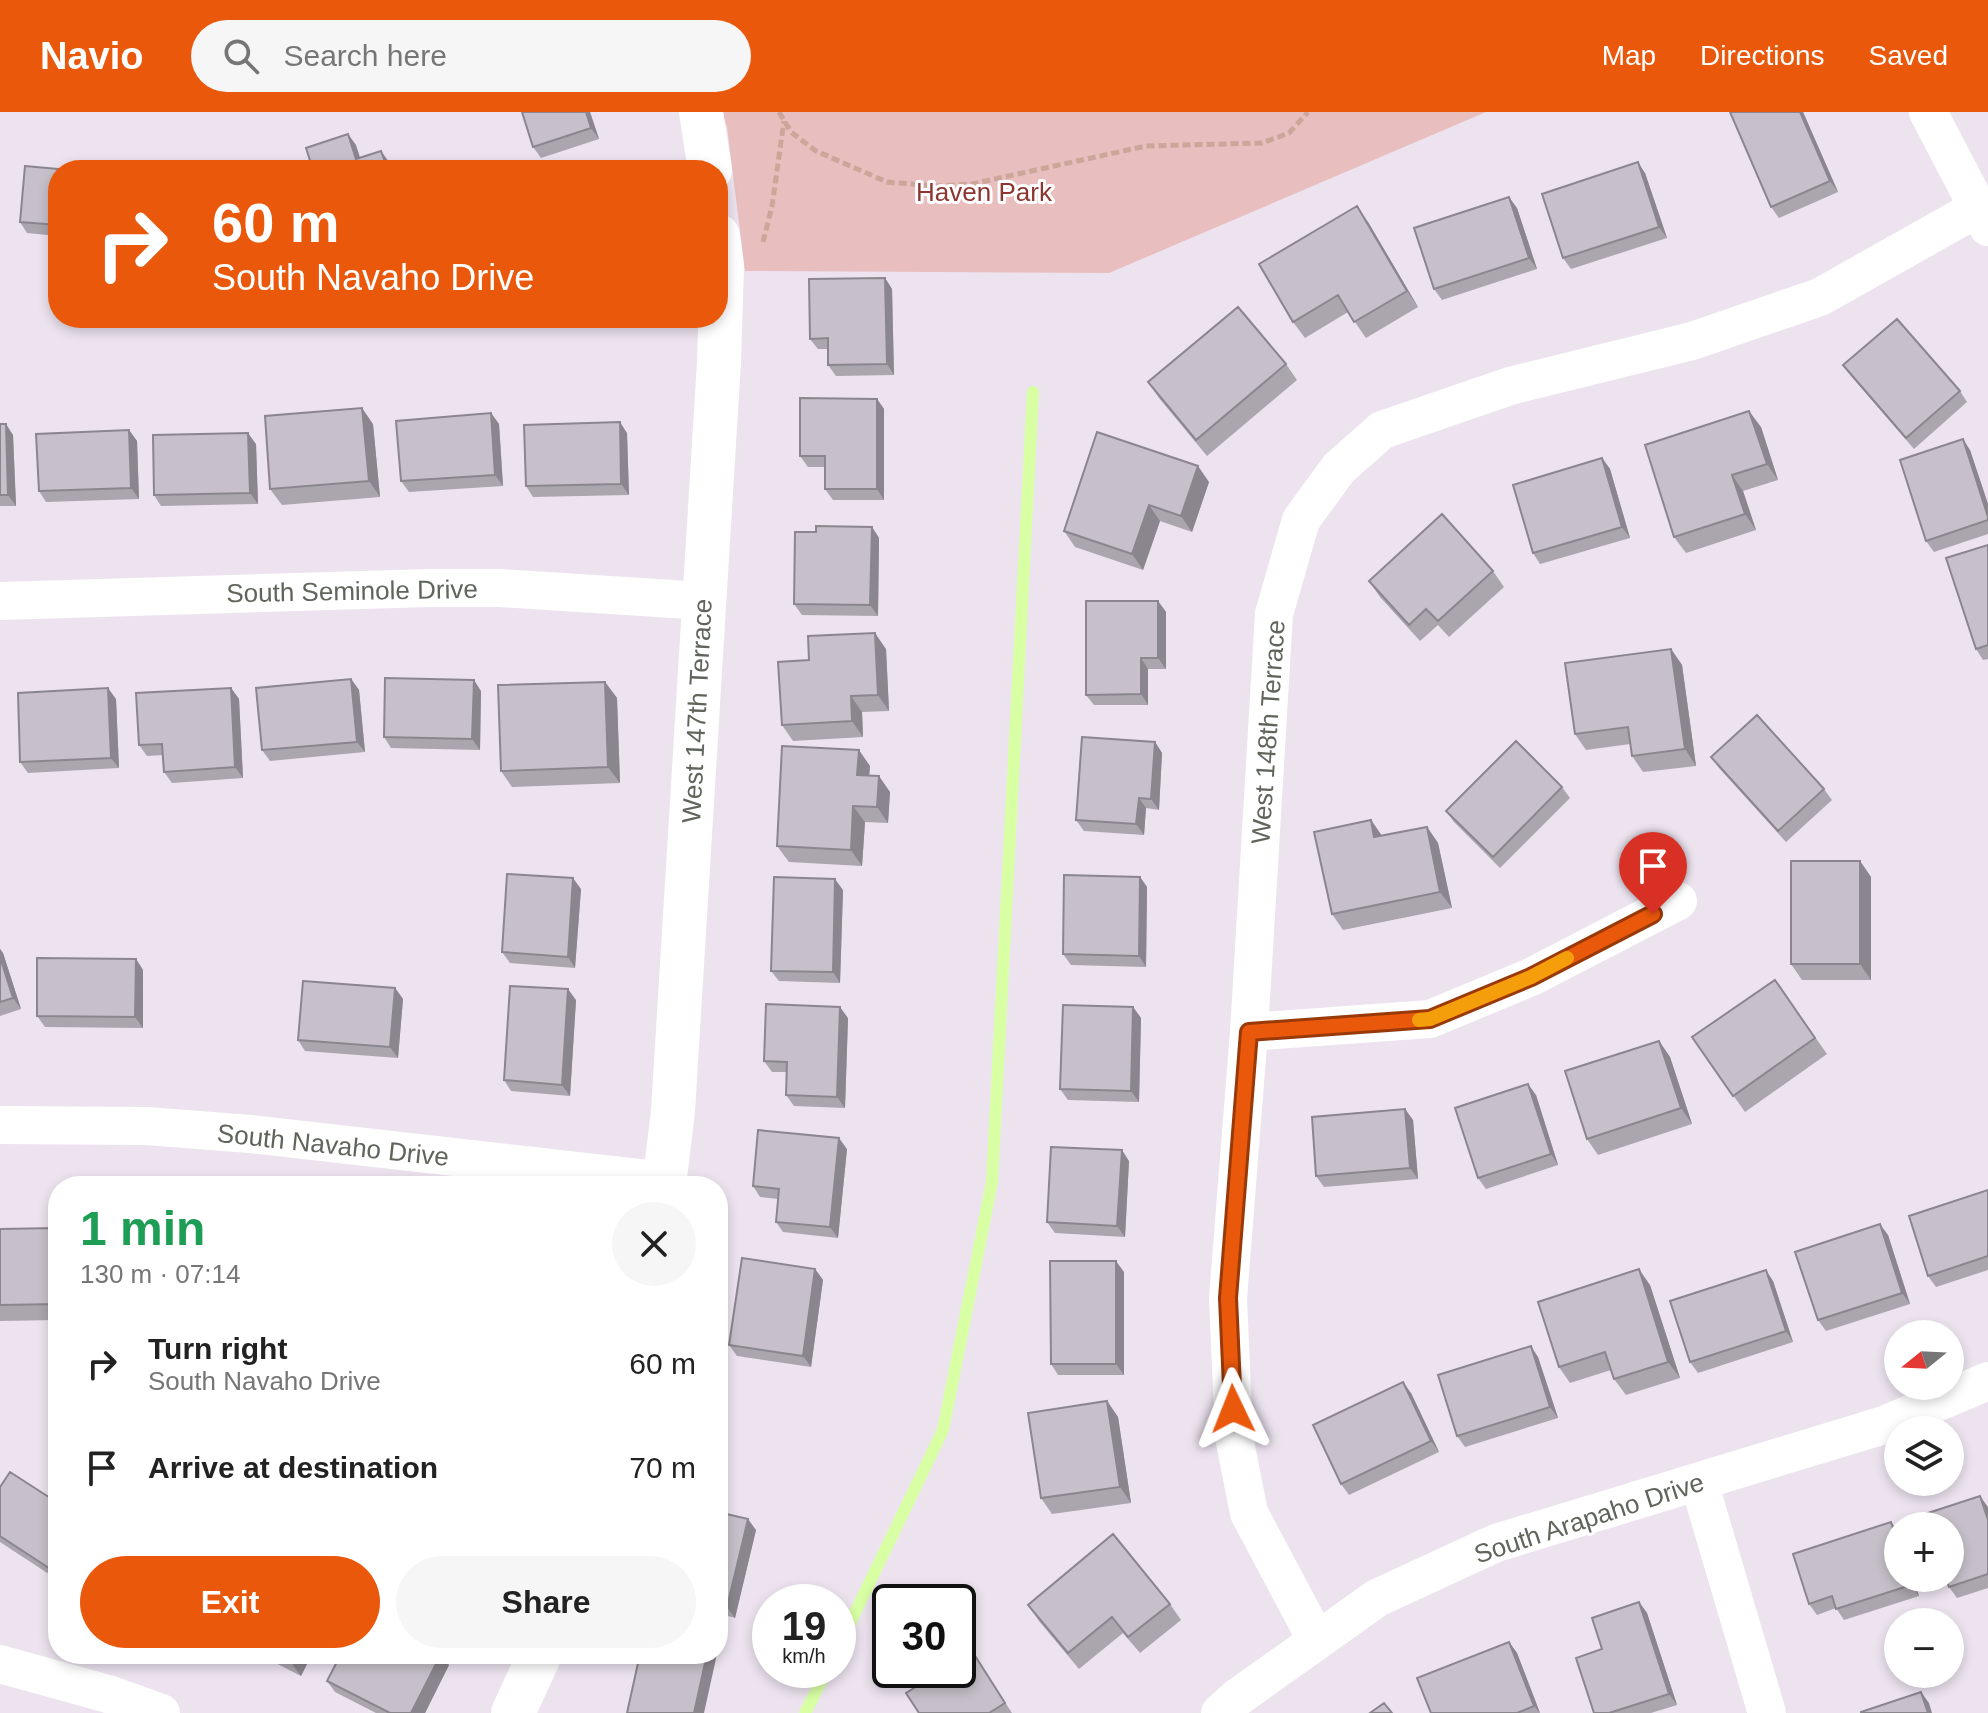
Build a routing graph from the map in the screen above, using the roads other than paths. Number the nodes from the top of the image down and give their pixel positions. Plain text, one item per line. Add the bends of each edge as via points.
1 (701, 112) edge
2 (1928, 112) edge
3 (708, 160) edge
4 (1983, 217) edge
5 (720, 328) edge
6 (0, 601) edge
7 (704, 601) junction
8 (1678, 901) dead end
9 (1249, 1032) junction
10 (0, 1125) edge
11 (598, 1176) edge
12 (665, 1176) edge
13 (1988, 1381) edge
14 (1699, 1482) junction
15 (1317, 1641) junction
16 (0, 1664) edge
17 (535, 1664) edge
18 (161, 1713) edge
19 (513, 1713) edge
20 (1220, 1713) edge
21 (1767, 1713) edge

1 - 3 street
2 - 4 street
4 - 9 street, West 148th Terrace via 1820,297 1692,341 1510,386 1382,430 1339,468 1301,520 1274,614
5 - 7 street, West 147th Terrace
6 - 7 street, South Seminole Drive via 429,588
7 - 12 street, West 147th Terrace
8 - 9 street via 1531,977 1430,1019
9 - 15 street, West 148th Terrace via 1228,1298 1234,1437 1249,1513
10 - 11 street, South Navaho Drive via 147,1126 250,1134
13 - 14 street, South Arapaho Drive via 1884,1425
14 - 15 street, South Arapaho Drive via 1496,1543 1377,1598
14 - 21 street
15 - 20 street, South Arapaho Drive
16 - 18 street
17 - 19 street

